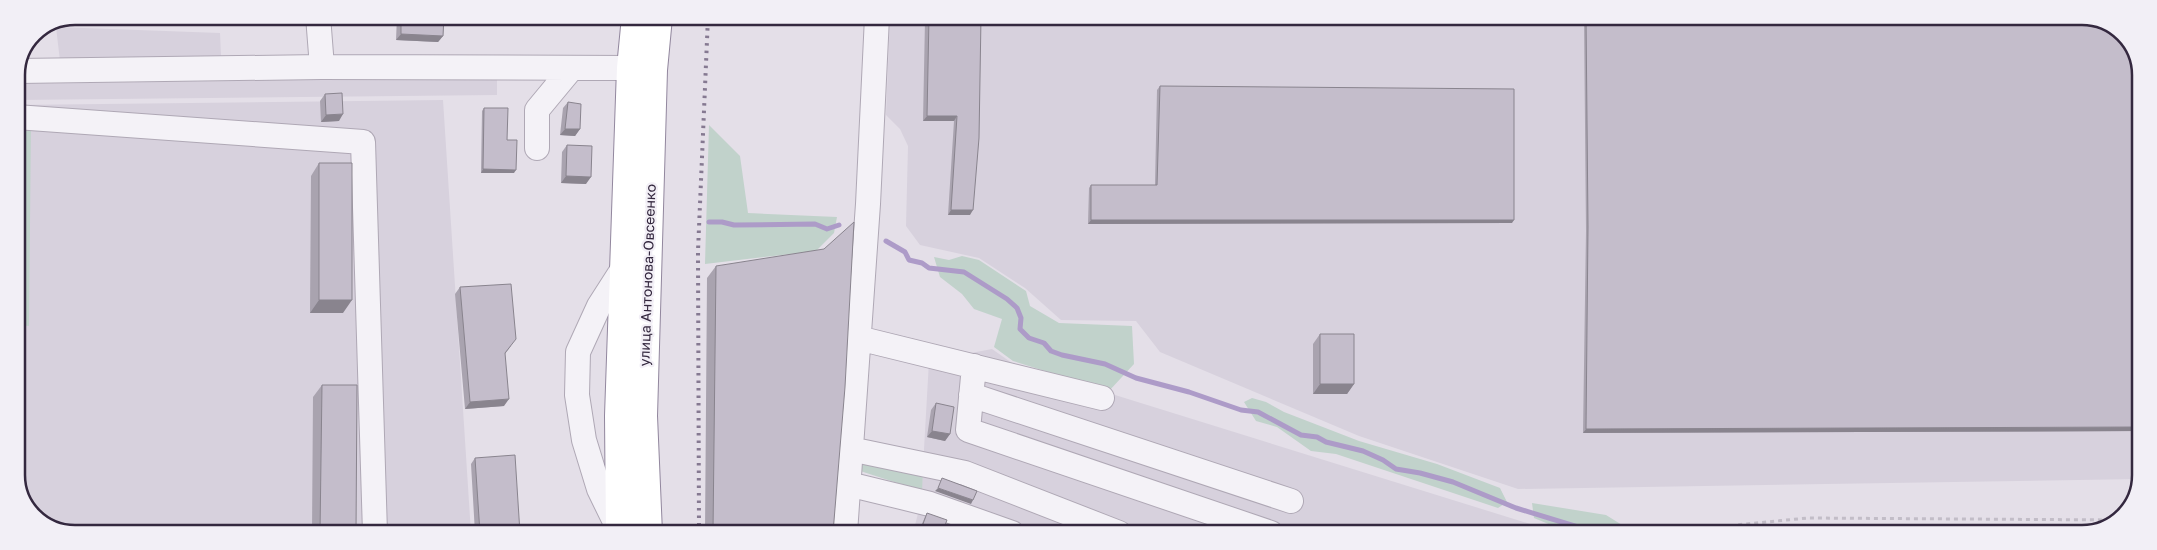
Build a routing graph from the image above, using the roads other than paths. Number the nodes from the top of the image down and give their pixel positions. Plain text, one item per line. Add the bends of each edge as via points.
1 (319, 25) edge
2 (635, 25) edge
3 (657, 25) edge
4 (877, 25) edge
5 (322, 67) junction
6 (632, 68) junction
7 (571, 69) junction
8 (25, 71) edge
9 (25, 118) edge
10 (537, 148) dead end
11 (624, 268) junction
12 (858, 338) junction
13 (974, 366) junction
14 (971, 395) junction
15 (1102, 398) dead end
16 (850, 449) junction
17 (848, 484) junction
18 (1291, 501) dead end
19 (375, 525) edge
20 (616, 525) edge
21 (620, 525) edge
22 (648, 525) edge
23 (845, 525) edge
24 (989, 525) edge
25 (1098, 525) edge
26 (1247, 525) edge

1 - 5 street
2 - 6 highway, улица Антонова-Овсеенко
3 - 22 highway, улица Антонова-Овсеенко via 653,70 643,416
4 - 12 street
5 - 7 street
5 - 8 street
6 - 7 street
6 - 11 highway, улица Антонова-Овсеенко
7 - 10 street via 537,110
9 - 19 street via 363,142
11 - 20 street via 599,306 578,352 577,395 584,440 598,489
11 - 21 highway, улица Антонова-Овсеенко via 619,416
12 - 13 street
12 - 16 street
13 - 14 street
13 - 15 street
14 - 18 street
14 - 26 street via 968,430
16 - 17 street
16 - 25 street via 965,473
17 - 23 street
17 - 24 street via 930,504

